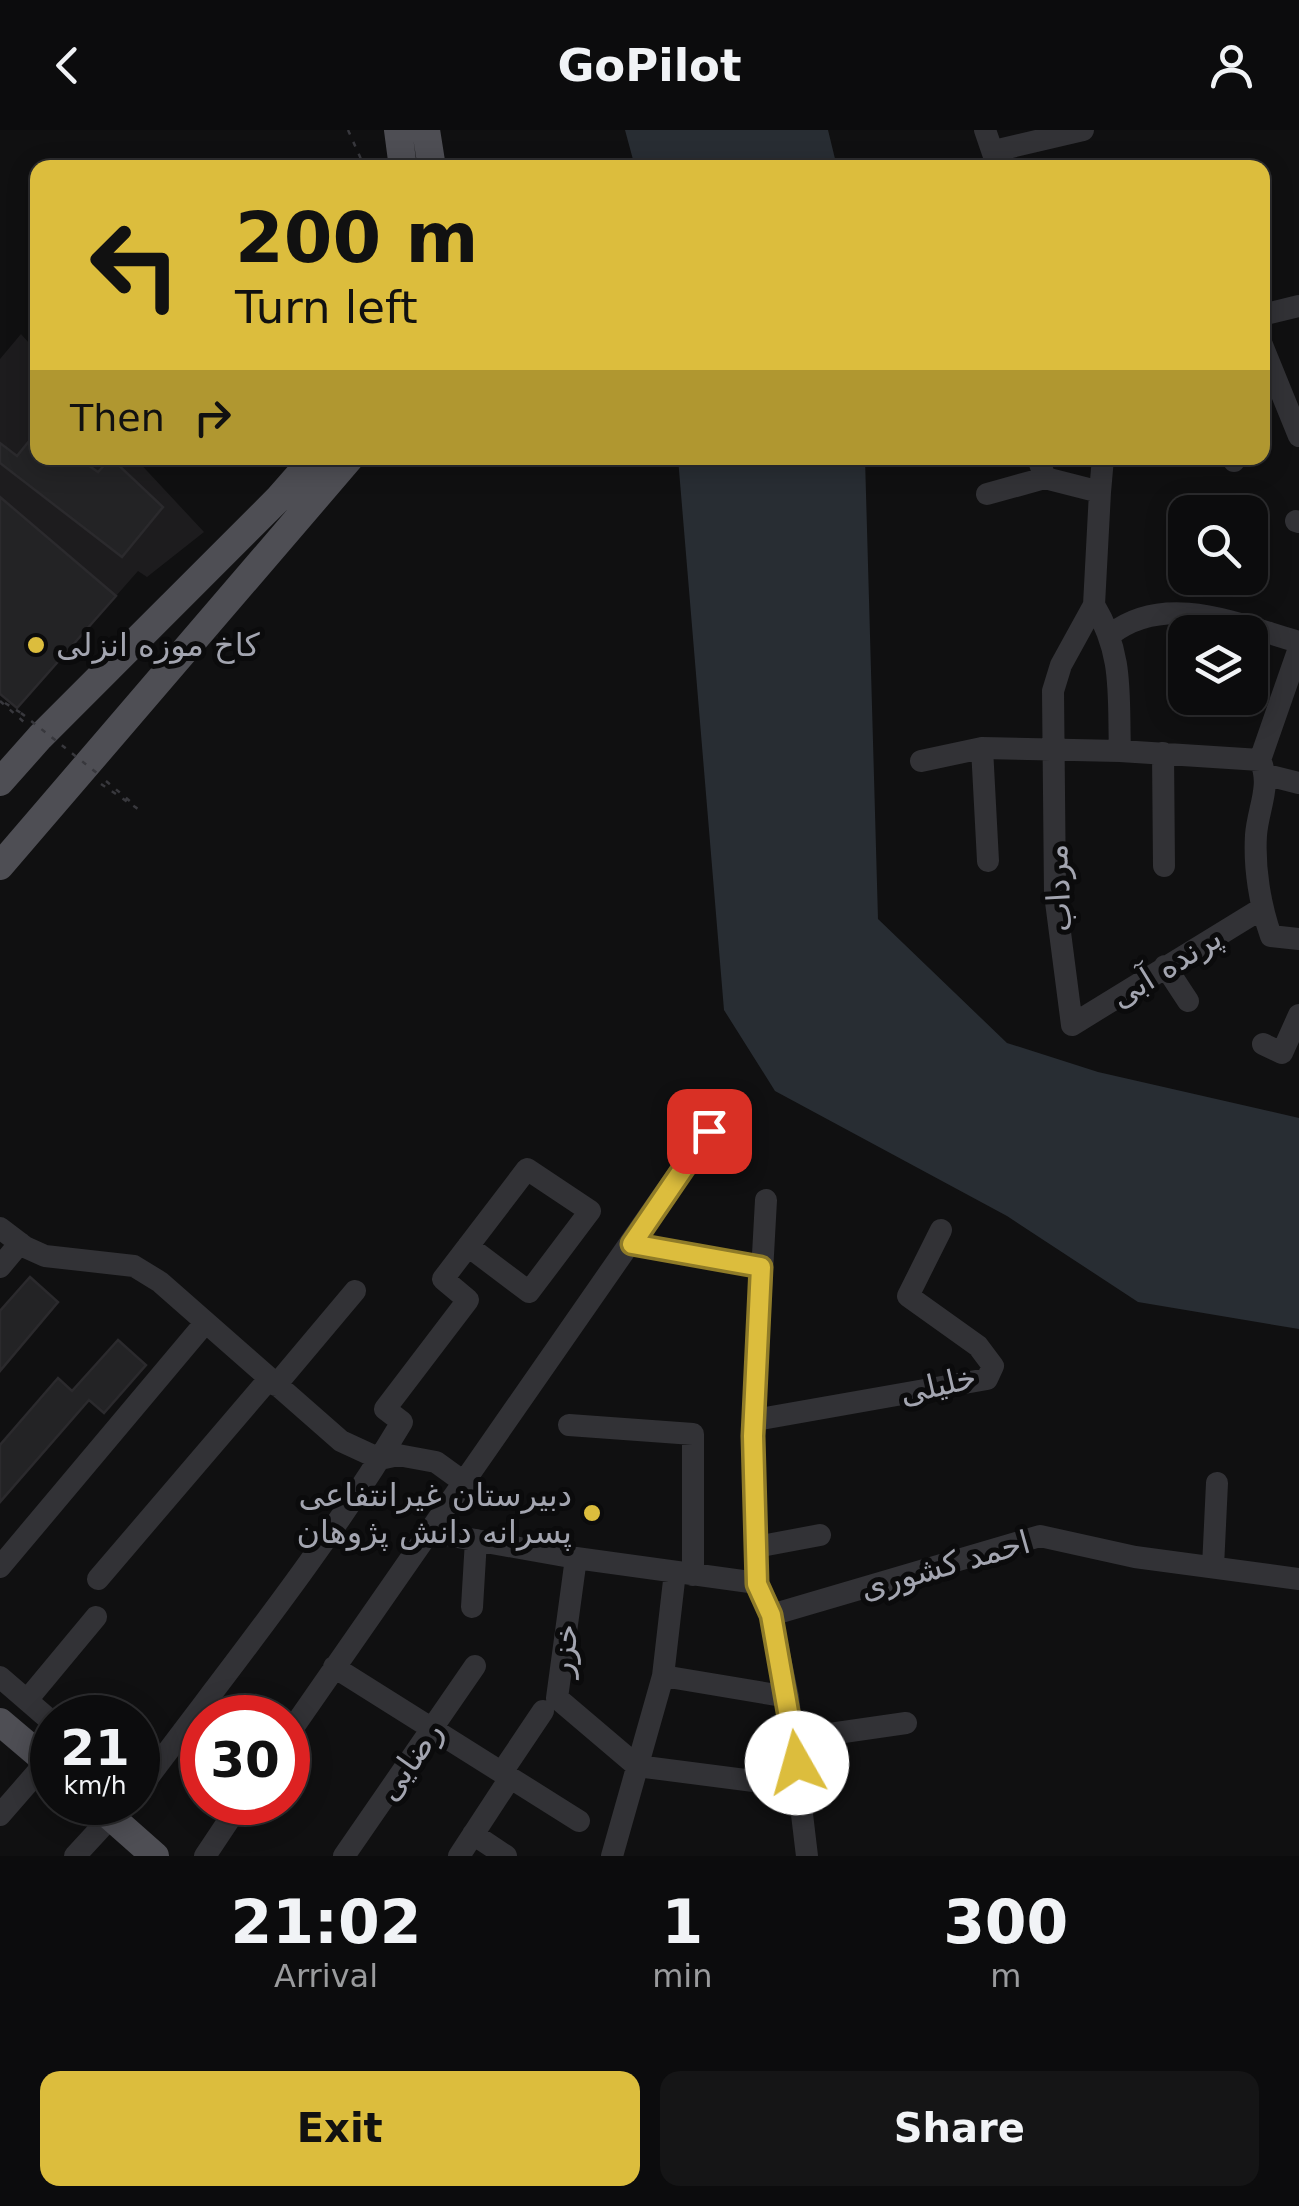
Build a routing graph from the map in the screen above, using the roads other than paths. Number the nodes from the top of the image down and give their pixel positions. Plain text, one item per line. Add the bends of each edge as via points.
1 (398, 130) edge
2 (426, 130) edge
3 (442, 130) edge
4 (1082, 130) edge
5 (992, 150) edge
6 (402, 160) edge
7 (430, 160) edge
8 (433, 160) edge
9 (1299, 306) edge
10 (1270, 313) edge
11 (1270, 365) edge
12 (1299, 436) edge
13 (308, 465) edge
14 (344, 465) edge
15 (1102, 465) edge
16 (1042, 468) edge
17 (1100, 492) junction
18 (987, 494) dead end
19 (1094, 606) junction
20 (1111, 634) junction
21 (1299, 645) edge
22 (982, 748) junction
23 (1056, 750) junction
24 (1120, 751) junction
25 (1163, 753) junction
26 (921, 761) dead end
27 (1264, 768) junction
28 (0, 782) edge
29 (1299, 783) edge
30 (988, 861) dead end
31 (0, 866) edge
32 (1164, 866) dead end
33 (1261, 909) junction
34 (1299, 939) edge
35 (1165, 966) junction
36 (1188, 1002) dead end
37 (1299, 1015) edge
38 (1072, 1025) joint
39 (1262, 1044) dead end
40 (728, 1102) dead end
41 (766, 1200) dead end
42 (0, 1228) edge
43 (940, 1230) dead end
44 (20, 1243) junction
45 (632, 1244) junction
46 (468, 1246) junction
47 (0, 1267) edge
48 (761, 1267) junction
49 (356, 1290) dead end
50 (206, 1323) junction
51 (273, 1382) junction
52 (755, 1420) junction
53 (568, 1424) dead end
54 (380, 1459) junction
55 (464, 1483) junction
56 (1217, 1483) dead end
57 (430, 1532) junction
58 (820, 1535) dead end
59 (476, 1540) junction
60 (756, 1547) junction
61 (576, 1558) junction
62 (0, 1567) edge
63 (1212, 1567) junction
64 (684, 1574) junction
65 (1299, 1579) edge
66 (98, 1580) dead end
67 (757, 1584) junction
68 (472, 1607) dead end
69 (771, 1615) junction
70 (96, 1617) dead end
71 (475, 1666) dead end
72 (334, 1668) junction
73 (663, 1676) junction
74 (0, 1677) edge
75 (788, 1697) junction
76 (27, 1700) junction
77 (30, 1703) edge
78 (310, 1703) edge
79 (543, 1710) dead end
80 (0, 1722) edge
81 (906, 1724) dead end
82 (432, 1729) junction
83 (795, 1738) junction
84 (30, 1747) edge
85 (160, 1762) edge
86 (637, 1766) junction
87 (506, 1775) junction
88 (30, 1784) edge
89 (798, 1787) junction
90 (0, 1815) edge
91 (579, 1821) dead end
92 (93, 1825) edge
93 (119, 1825) edge
94 (225, 1825) edge
95 (473, 1834) junction
96 (75, 1856) edge
97 (155, 1856) edge
98 (204, 1856) edge
99 (344, 1856) edge
100 (459, 1856) edge
101 (506, 1856) edge
102 (612, 1856) edge
103 (807, 1856) edge

1 - 6 main road
2 - 7 main road
3 - 8 street
4 - 5 street
9 - 10 street
11 - 12 street
13 - 28 main road
14 - 31 main road via 90,773
15 - 17 street
16 - 17 street
16 - 18 street
17 - 19 street
19 - 20 street
19 - 23 street, مرداب via 1054,691
20 - 21 street via 1130,619 1177,612
20 - 24 street
21 - 27 street
22 - 23 street
22 - 26 street
22 - 30 street
23 - 24 street
23 - 38 street, مرداب via 1055,894
24 - 25 street
25 - 27 street
25 - 32 street
27 - 29 street
27 - 33 street via 1256,836
33 - 34 street via 1271,936
33 - 35 street, پرنده آبی
35 - 36 street
35 - 38 street, پرنده آبی
37 - 39 street via 1282,1053
40 - 45 street
41 - 48 street
42 - 44 street
43 - 52 street, خلیلی via 908,1296 978,1346 993,1366 987,1379
44 - 47 street
44 - 50 street via 45,1256 134,1266
45 - 48 street
45 - 55 street
46 - 46 street via 527,1169 590,1211 529,1292
46 - 54 street via 444,1278 468,1300 385,1409 402,1422
48 - 52 street
49 - 51 street
50 - 51 street
50 - 62 street
51 - 54 street via 341,1441
51 - 66 street
52 - 60 street
53 - 64 street via 693,1434
54 - 55 street via 436,1462
54 - 85 street
55 - 57 street
56 - 63 street
57 - 59 street
57 - 72 street
58 - 60 street
59 - 61 street
59 - 68 street
60 - 67 street
61 - 64 street
61 - 86 street, خزر via 557,1698
63 - 65 street, احمد کشوری
63 - 69 street, احمد کشوری via 1040,1536
64 - 67 street
64 - 73 street
67 - 69 street
69 - 75 street
70 - 76 street
71 - 82 street, رضایی
72 - 78 street
72 - 82 street
73 - 75 street
73 - 86 street
74 - 76 street
75 - 83 street
76 - 77 street
79 - 87 street
80 - 84 main road
81 - 83 street
82 - 87 street
82 - 99 street, رضایی
83 - 89 street
86 - 89 street
86 - 102 street
87 - 91 street
87 - 95 street
88 - 90 street
89 - 103 street
92 - 96 street
93 - 97 main road
94 - 98 street
95 - 100 street
95 - 101 street

